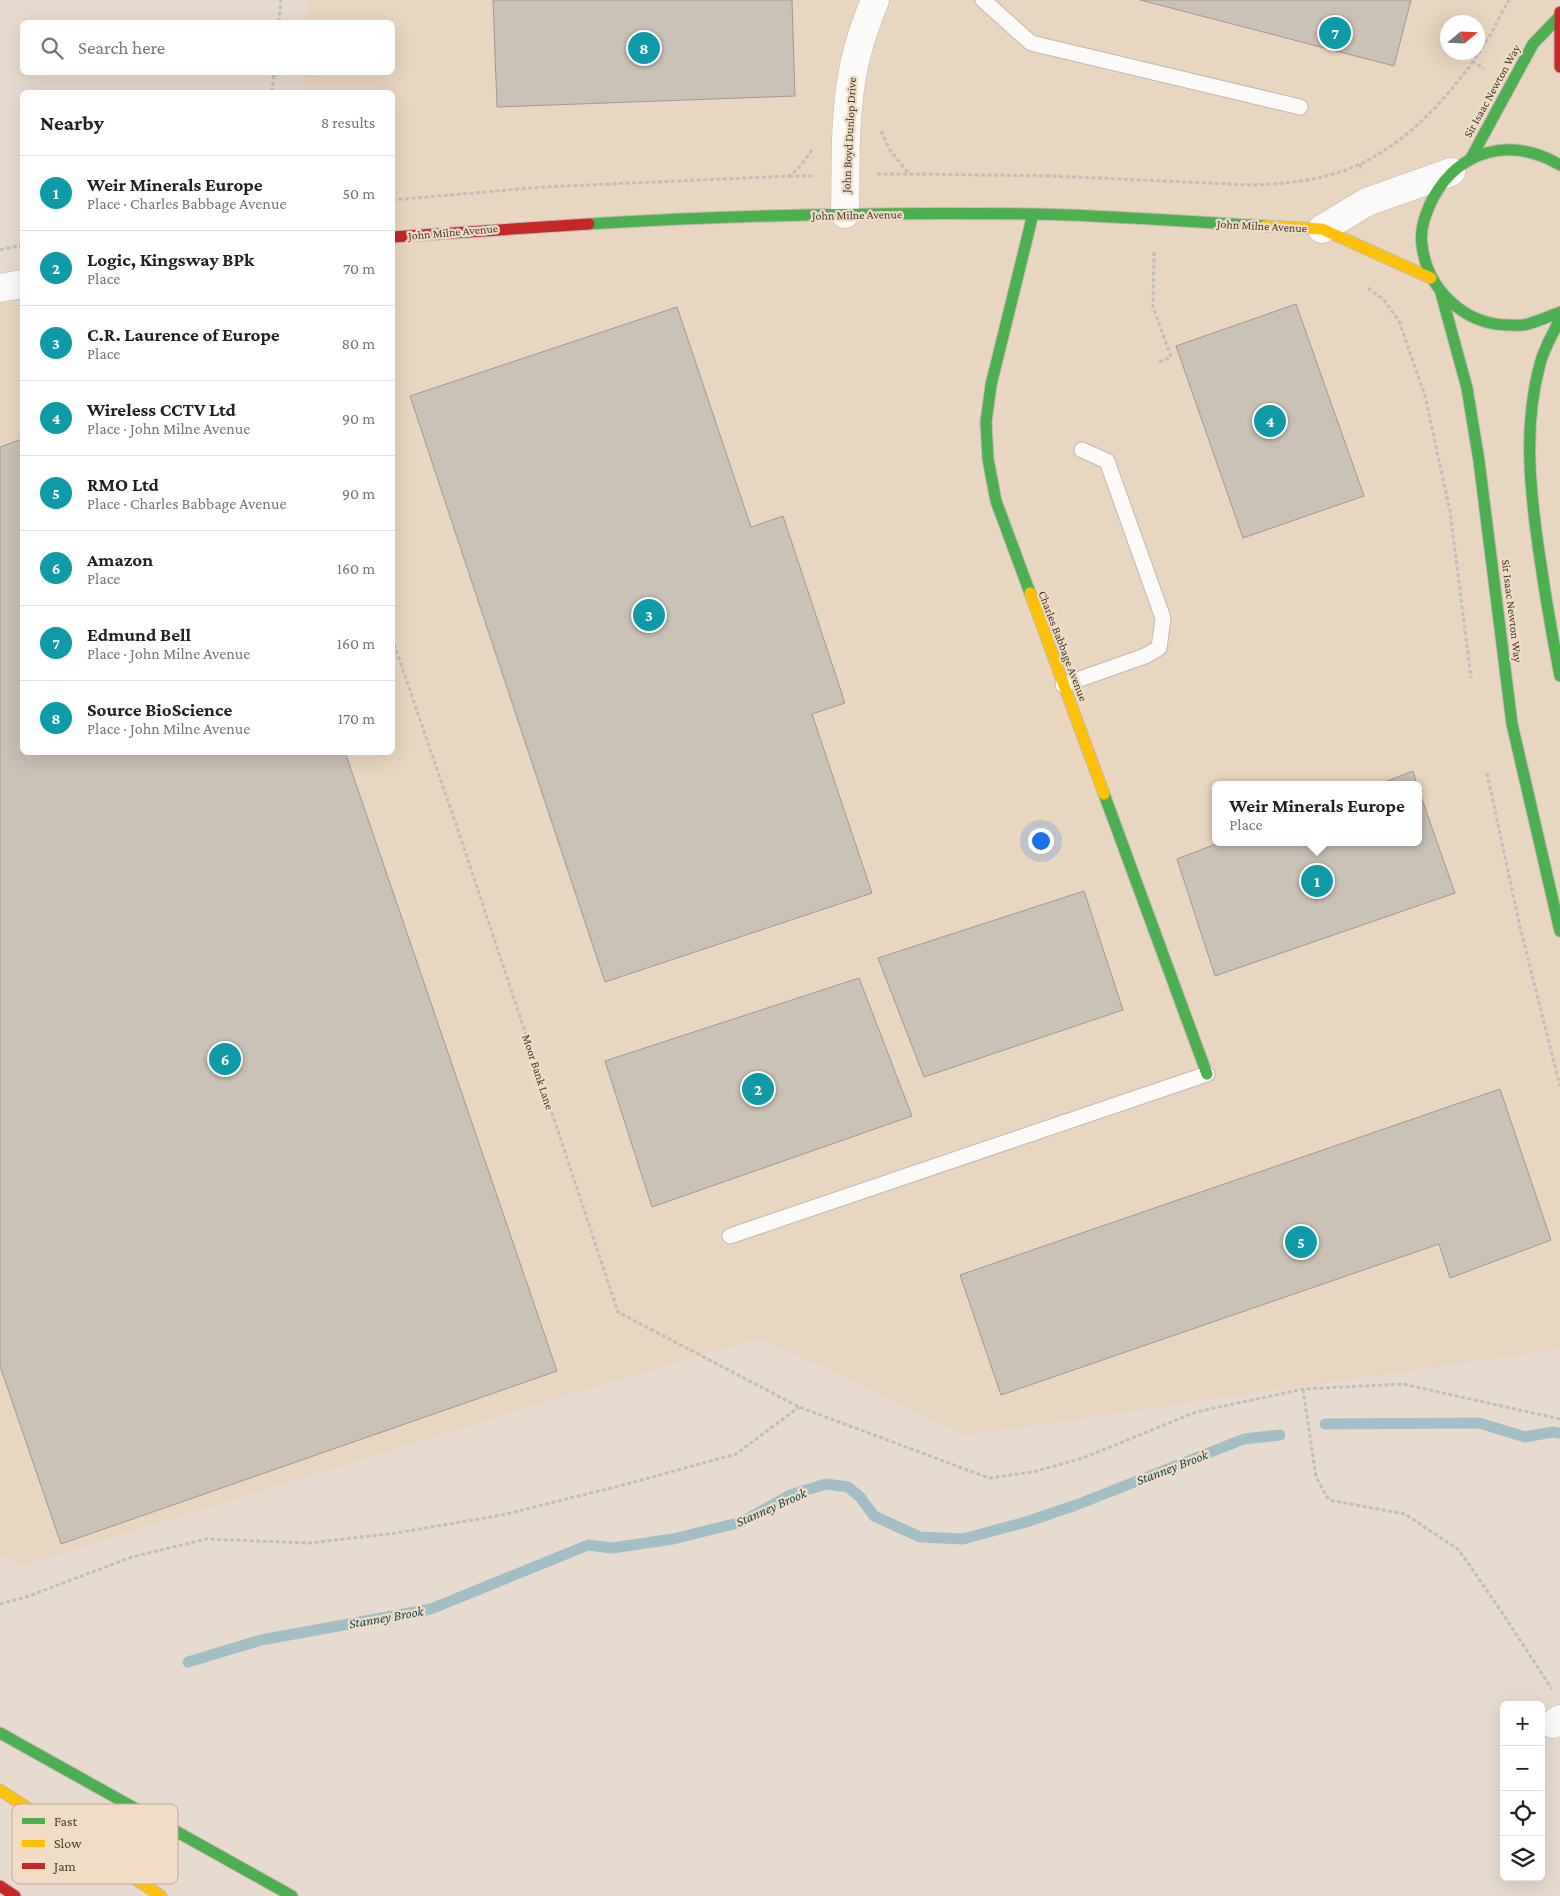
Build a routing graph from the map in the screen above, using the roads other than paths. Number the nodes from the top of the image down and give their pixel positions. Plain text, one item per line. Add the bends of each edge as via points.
1 (875, 0) edge
2 (983, 0) edge
3 (1559, 14) edge
4 (1560, 67) edge
5 (1300, 107) dead end
6 (1560, 164) edge
7 (1461, 165) junction
8 (845, 214) junction
9 (1033, 214) junction
10 (1322, 229) junction
11 (395, 237) edge
12 (1431, 278) junction
13 (20, 284) edge
14 (0, 288) edge
15 (1441, 293) junction
16 (1560, 312) edge
17 (1560, 319) edge
18 (1082, 450) dead end
19 (1560, 676) edge
20 (1063, 685) junction
21 (1560, 931) edge
22 (1207, 1074) joint
23 (730, 1236) dead end
24 (0, 1734) edge
25 (0, 1790) edge
26 (21, 1804) edge
27 (126, 1804) edge
28 (178, 1833) edge
29 (143, 1884) edge
30 (0, 1886) edge
31 (15, 1896) edge
32 (161, 1896) edge
33 (292, 1896) edge

1 - 8 street, John Boyd Dunlop Drive via 859,44 852,78
2 - 5 lane via 1031,43
3 - 4 main road, Sir Isaac Newton Way
3 - 7 main road, Sir Isaac Newton Way via 1533,44
6 - 7 main road via 1545,155 1520,149 1495,150
7 - 10 street, John Milne Avenue via 1367,202
7 - 12 main road, Sir Isaac Newton Way via 1433,194 1423,222 1422,250
8 - 9 main road, John Milne Avenue
8 - 11 main road, John Milne Avenue via 648,220
9 - 10 main road, John Milne Avenue
9 - 20 main road, Charles Babbage Avenue via 992,385 986,422 988,460 996,501
10 - 12 main road, John Milne Avenue
12 - 15 main road, Sir Isaac Newton Way
13 - 14 street
15 - 16 main road via 1457,310 1477,321 1500,326 1523,326
15 - 21 main road, Sir Isaac Newton Way via 1467,388 1512,724
17 - 19 main road via 1540,362 1529,428 1531,490 1548,616
18 - 20 lane via 1107,461 1162,618 1162,634 1160,648 1145,656
20 - 22 main road, Charles Babbage Avenue
22 - 23 lane
24 - 27 main road
25 - 26 main road
28 - 33 main road
29 - 32 main road
30 - 31 main road

